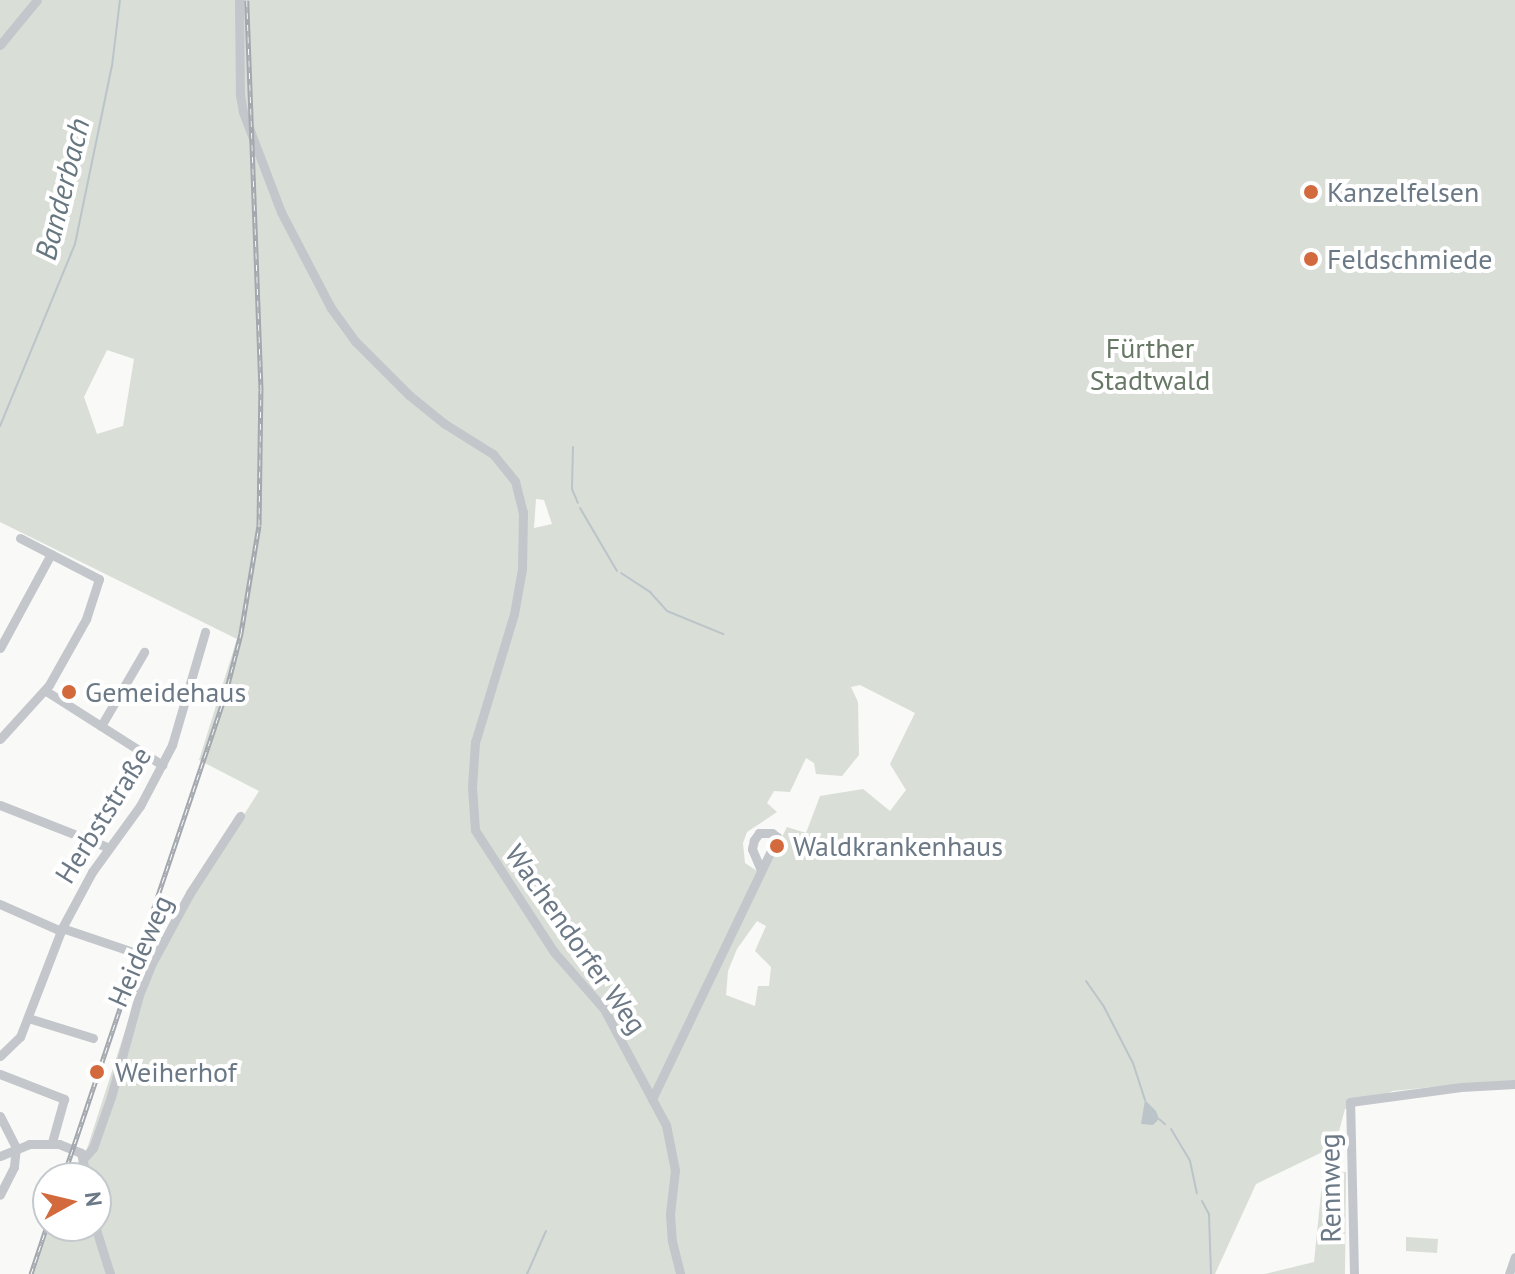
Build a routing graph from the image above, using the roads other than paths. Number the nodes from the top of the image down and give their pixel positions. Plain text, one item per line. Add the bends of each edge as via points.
1 (37, 0) edge
2 (239, 0) edge
3 (0, 45) edge
4 (20, 538) dead end
5 (51, 554) junction
6 (205, 632) dead end
7 (0, 648) edge
8 (144, 652) dead end
9 (46, 691) junction
10 (101, 726) junction
11 (0, 739) edge
12 (162, 765) junction
13 (0, 805) edge
14 (240, 816) dead end
15 (107, 847) junction
16 (761, 870) dead end
17 (0, 904) edge
18 (62, 930) junction
19 (133, 952) dead end
20 (28, 1018) junction
21 (93, 1038) dead end
22 (0, 1056) edge
23 (0, 1074) edge
24 (1515, 1084) edge
25 (652, 1099) junction
26 (0, 1116) edge
27 (52, 1142) junction
28 (16, 1147) junction
29 (0, 1156) edge
30 (84, 1158) junction
31 (85, 1162) edge
32 (0, 1195) edge
33 (100, 1242) edge
34 (1515, 1257) edge
35 (110, 1274) edge
36 (680, 1274) edge
37 (1354, 1274) edge
38 (1509, 1274) edge

1 - 3 street
2 - 25 street, Wachendorfer Weg via 243,112 281,212 331,308 381,369 436,418 493,454 515,481 523,512 522,569 514,614 475,742 475,830 554,952 604,1009
4 - 5 street
5 - 7 street
5 - 9 street via 99,579 86,619
6 - 12 street, Herbststraße
8 - 10 street
9 - 10 street
9 - 11 street
10 - 12 street
12 - 15 street, Herbststraße via 140,806
13 - 15 street
14 - 30 street, Heideweg via 152,963 111,1097 93,1148
15 - 18 street, Herbststraße
16 - 25 street
17 - 18 street
18 - 19 street
18 - 20 street, Herbststraße
20 - 21 street
20 - 22 street, Herbststraße via 16,1043
23 - 27 street via 64,1099
24 - 37 street, Rennweg via 1350,1102
25 - 36 street, Wachendorfer Weg via 673,1148 670,1214
26 - 28 street
27 - 28 street
27 - 30 street
28 - 29 street
28 - 32 street via 14,1167
30 - 31 street
33 - 35 street
34 - 38 street

